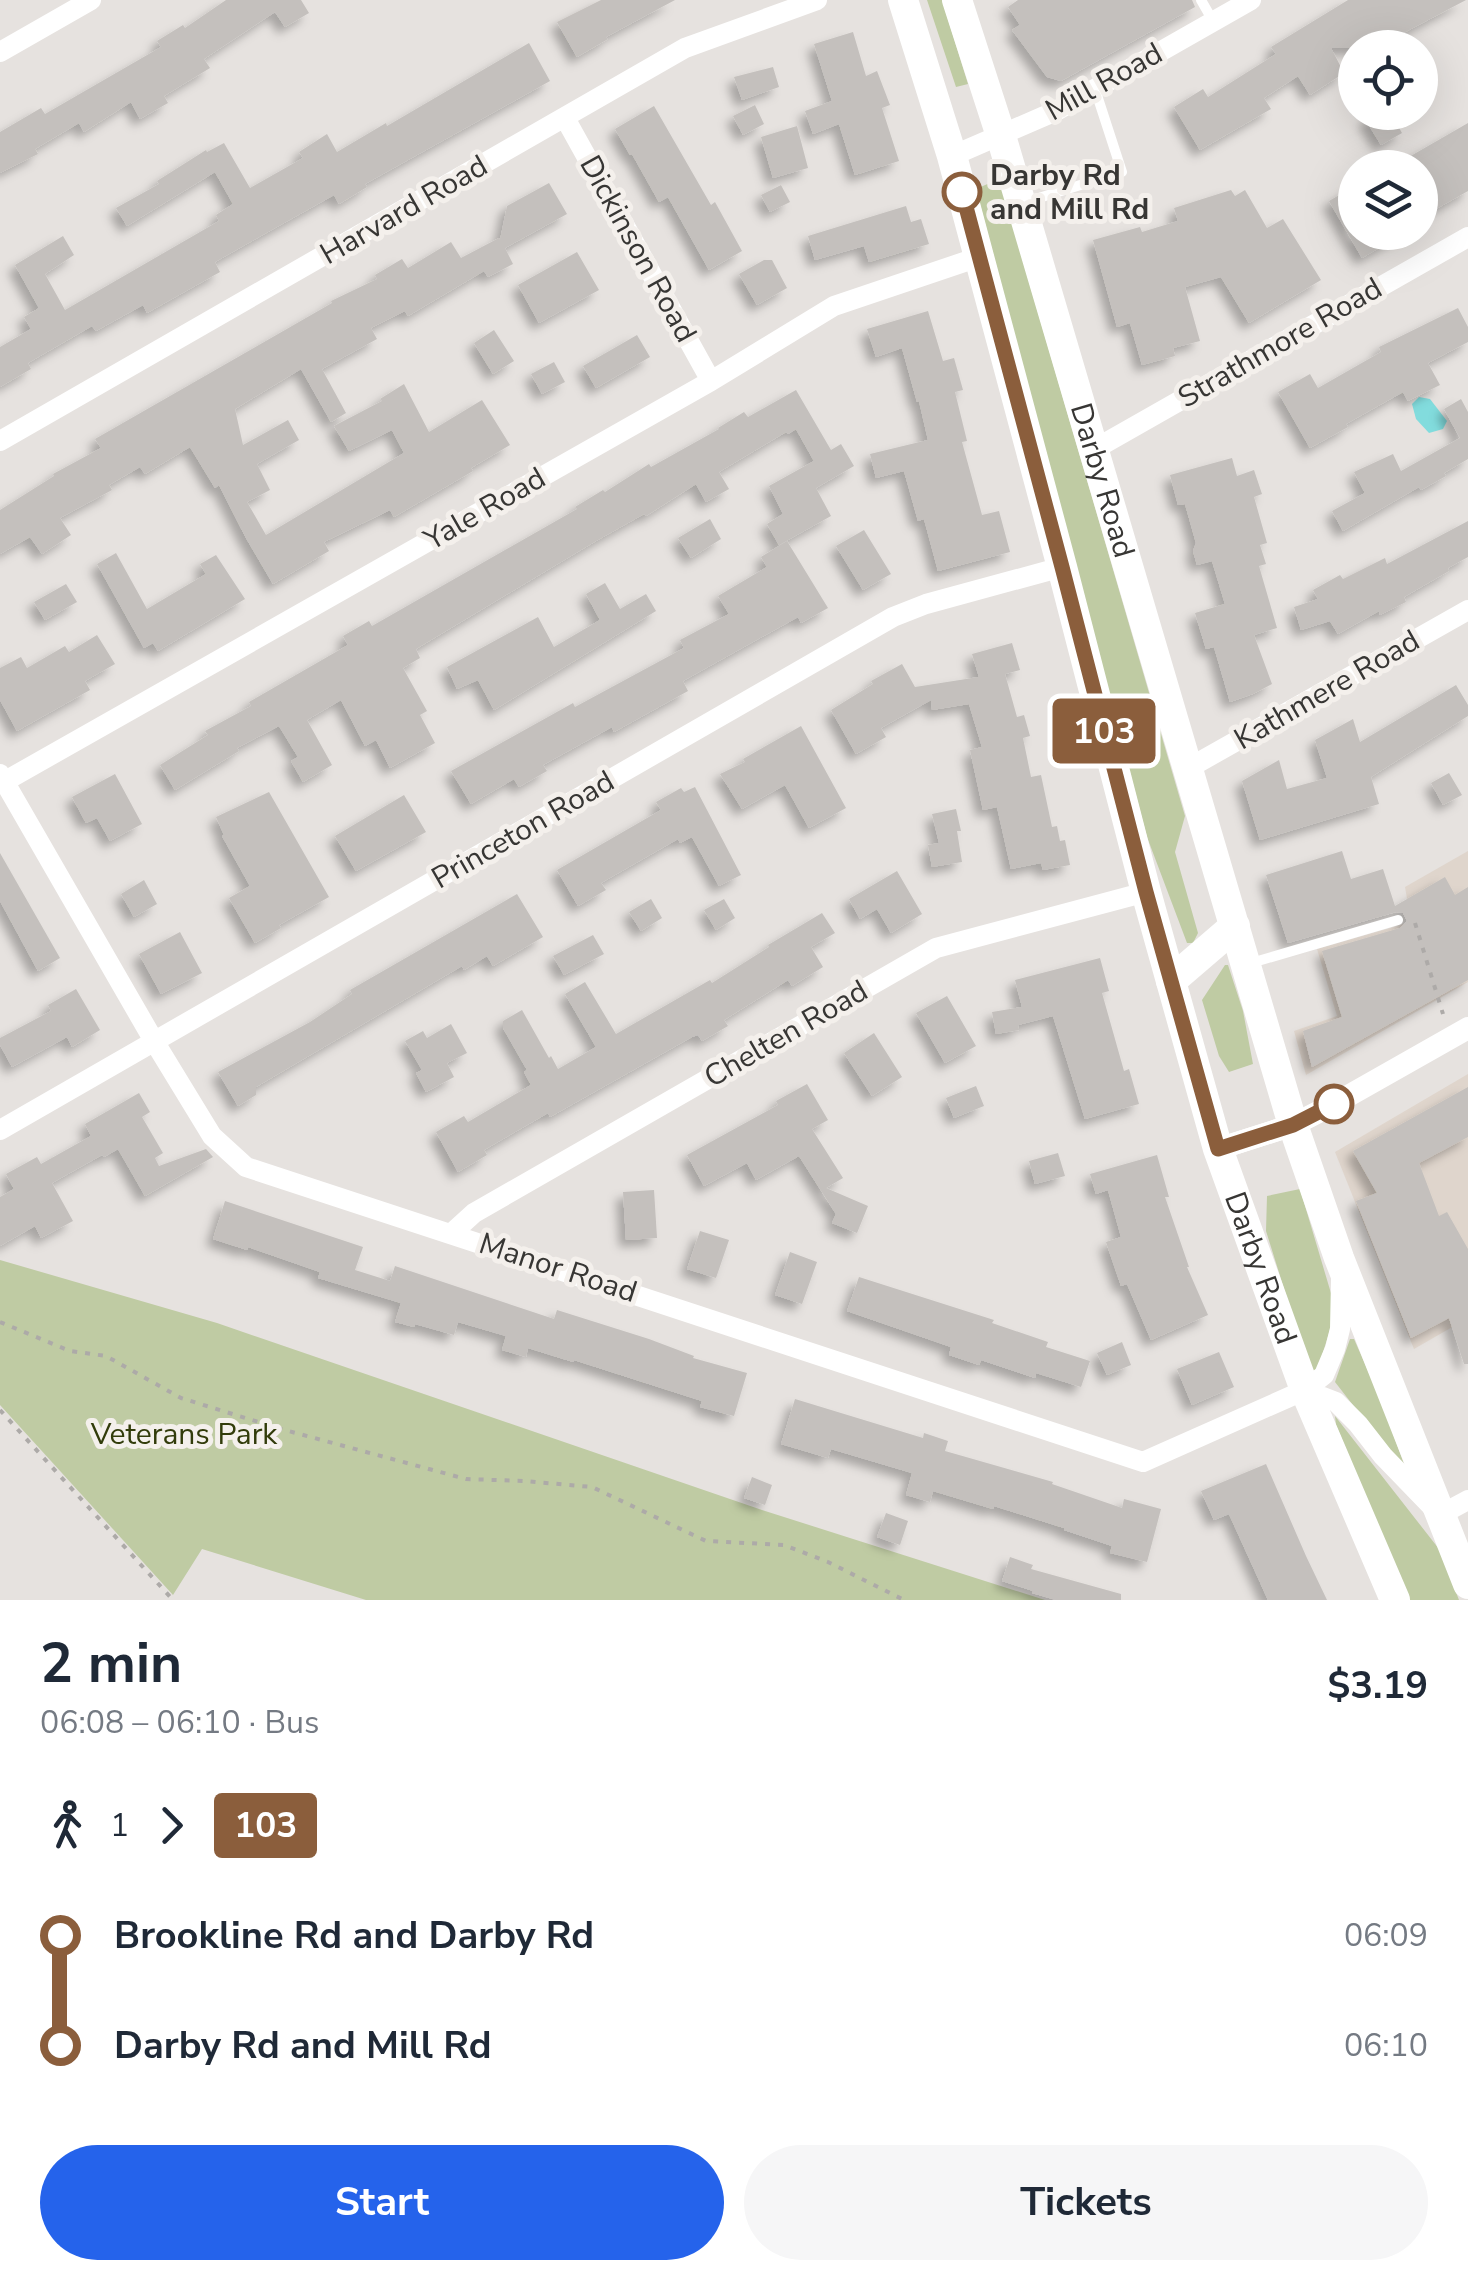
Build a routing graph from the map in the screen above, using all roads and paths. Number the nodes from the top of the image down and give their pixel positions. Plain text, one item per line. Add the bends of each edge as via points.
1 (91, 0) edge
2 (817, 0) edge
3 (903, 0) edge
4 (957, 0) edge
5 (1201, 0) edge
6 (1252, 0) edge
7 (1213, 21) junction
8 (0, 52) edge
9 (1095, 89) junction
10 (565, 118) junction
11 (1001, 136) junction
12 (952, 156) junction
13 (1020, 204) junction
14 (1468, 237) edge
15 (980, 256) junction
16 (711, 381) junction
17 (0, 441) edge
18 (1092, 450) junction
19 (1062, 567) junction
20 (1468, 610) edge
21 (1187, 769) junction
22 (1, 780) edge
23 (1146, 892) junction
24 (1398, 920) joint
25 (1235, 926) junction
26 (1245, 965) junction
27 (1171, 981) junction
28 (1459, 1033) edge
29 (154, 1041) junction
30 (1293, 1125) junction
31 (0, 1130) edge
32 (1218, 1149) junction
33 (452, 1233) junction
34 (1340, 1258) junction
35 (0, 1322) edge
36 (1305, 1390) junction
37 (0, 1410) edge
38 (1468, 1500) edge
39 (1440, 1515) junction
40 (1468, 1584) edge
41 (173, 1600) edge
42 (904, 1600) edge
43 (1396, 1600) edge

1 - 8 street
2 - 10 street, Harvard Road via 685,48
3 - 12 main road, Darby Road
4 - 11 main road, Darby Road
5 - 7 lane
6 - 7 street, Mill Road
7 - 9 street, Mill Road
9 - 11 street, Mill Road
9 - 13 lane via 1122,172
10 - 16 street, Dickinson Road
10 - 17 street, Harvard Road
11 - 12 street, Mill Road
11 - 13 main road, Darby Road
12 - 15 main road, Darby Road
13 - 18 main road, Darby Road
14 - 18 street, Strathmore Road
15 - 16 street, Yale Road via 834,306
15 - 19 main road, Darby Road
16 - 22 street, Yale Road
18 - 21 main road, Darby Road
19 - 23 main road, Darby Road
19 - 29 street, Princeton Road via 893,618
20 - 21 street, Kathmere Road
21 - 25 main road, Darby Road
22 - 29 street, Manor Road
23 - 27 main road, Darby Road
23 - 33 street, Chelten Road via 936,948 474,1213
24 - 26 lane
24 - 28 path via 1413,915
25 - 26 main road, Darby Road
25 - 27 main road
26 - 30 main road, Darby Road
27 - 32 main road, Darby Road
28 - 30 street
29 - 31 street, Princeton Road
29 - 33 street, Manor Road via 212,1136 246,1167
30 - 32 street
30 - 34 main road, Darby Road
32 - 36 main road, Darby Road
33 - 36 street, Manor Road via 1144,1462
34 - 36 street, Manor Road via 1338,1339 1324,1375
34 - 39 main road, Darby Road
35 - 42 path via 70,1351 106,1356 182,1398 281,1429 466,1479 592,1487 706,1542 784,1546
36 - 39 street via 1336,1402
36 - 43 main road, Darby Road
37 - 41 path
38 - 39 street
39 - 40 main road, Darby Road

